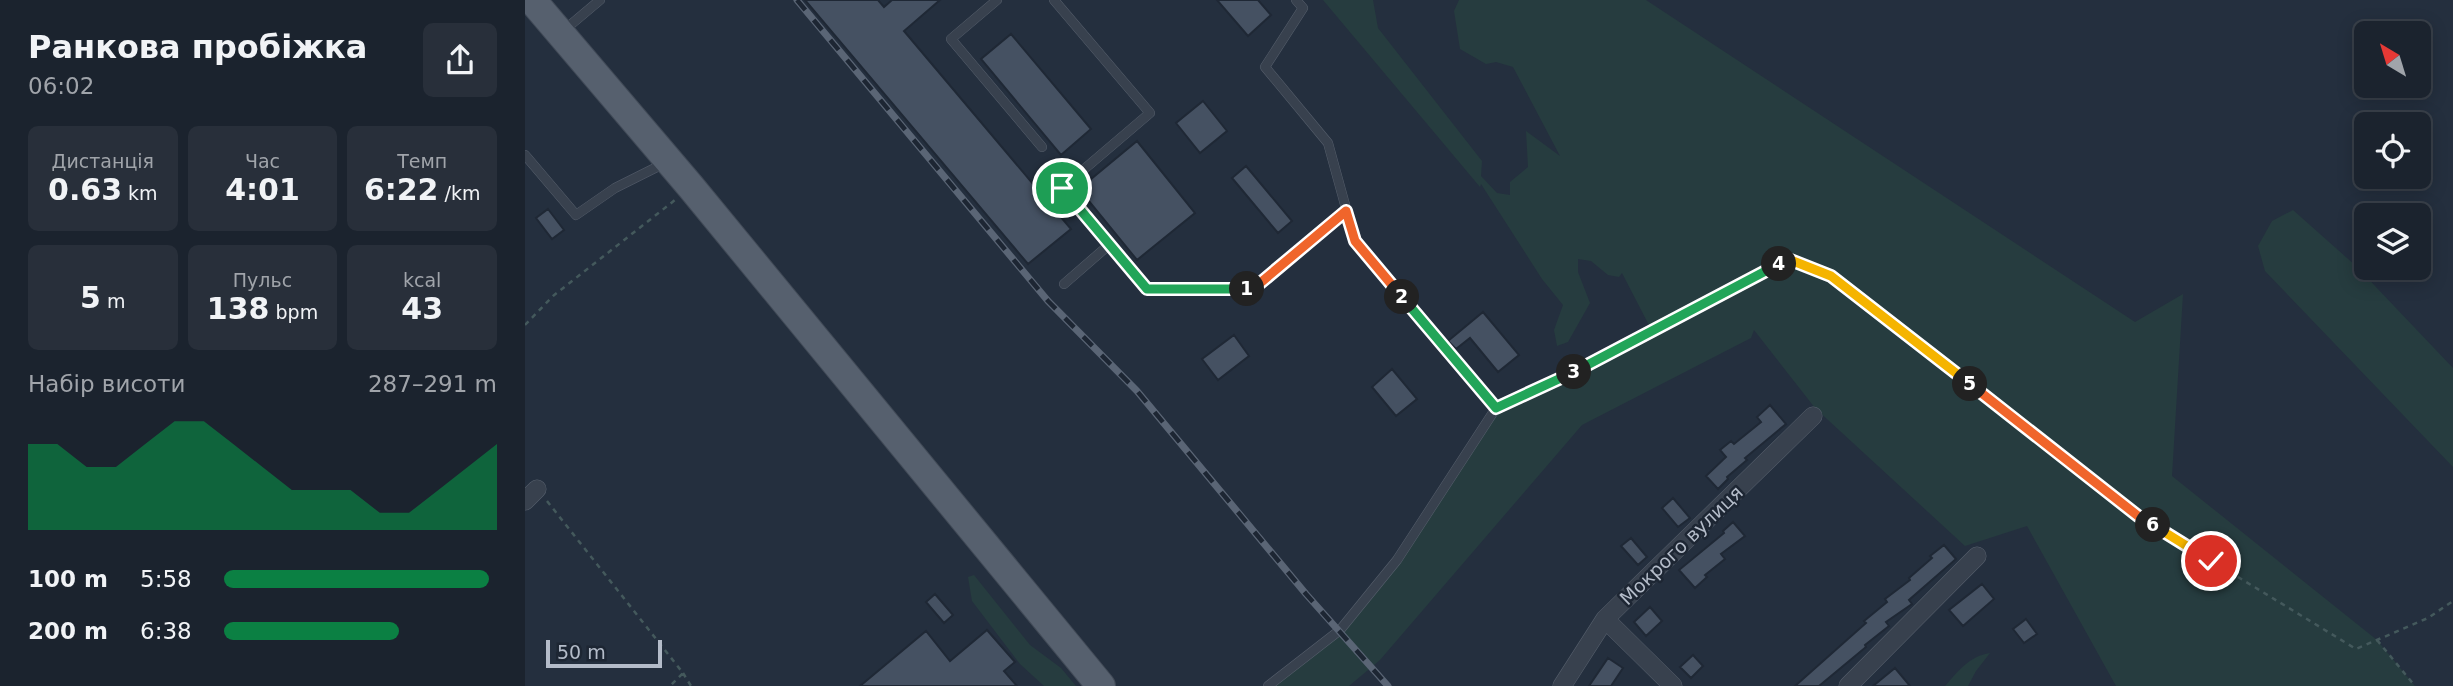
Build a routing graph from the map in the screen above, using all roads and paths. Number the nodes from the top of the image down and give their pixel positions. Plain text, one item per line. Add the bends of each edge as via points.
1 (532, 0) edge
2 (600, 0) edge
3 (997, 0) edge
4 (1055, 0) edge
5 (1296, 0) edge
6 (560, 33) junction
7 (1042, 147) dead end
8 (525, 155) edge
9 (669, 161) junction
10 (691, 187) junction
11 (1346, 211) junction
12 (1110, 244) junction
13 (1064, 284) dead end
14 (525, 325) edge
15 (1496, 408) junction
16 (1813, 416) dead end
17 (531, 495) edge
18 (1977, 556) dead end
19 (2453, 601) edge
20 (1605, 619) junction
21 (2377, 640) junction
22 (683, 673) junction
23 (670, 686) edge
24 (691, 686) edge
25 (1101, 686) edge
26 (1268, 686) edge
27 (1562, 686) edge
28 (1673, 686) edge
29 (1847, 686) edge
30 (2415, 686) edge

1 - 6 main road
2 - 6 lane
3 - 7 lane via 951,39
4 - 12 lane via 1150,113 1062,188
5 - 11 lane via 1303,8 1265,67 1328,143
6 - 9 main road
8 - 9 lane via 576,215 615,188
9 - 10 main road
10 - 14 path via 553,296
10 - 25 main road
11 - 12 lane via 1253,289 1147,289
11 - 15 lane via 1355,241
12 - 13 lane
15 - 21 path via 1569,375 1788,259 1831,276 2138,516 2356,649
15 - 26 lane via 1397,560 1340,629
16 - 20 street, Мокрого вулиця
17 - 22 path
18 - 29 street
19 - 21 path via 2428,618
20 - 27 street, Мокрого вулиця
20 - 28 street
21 - 30 path
22 - 23 path
22 - 24 path

